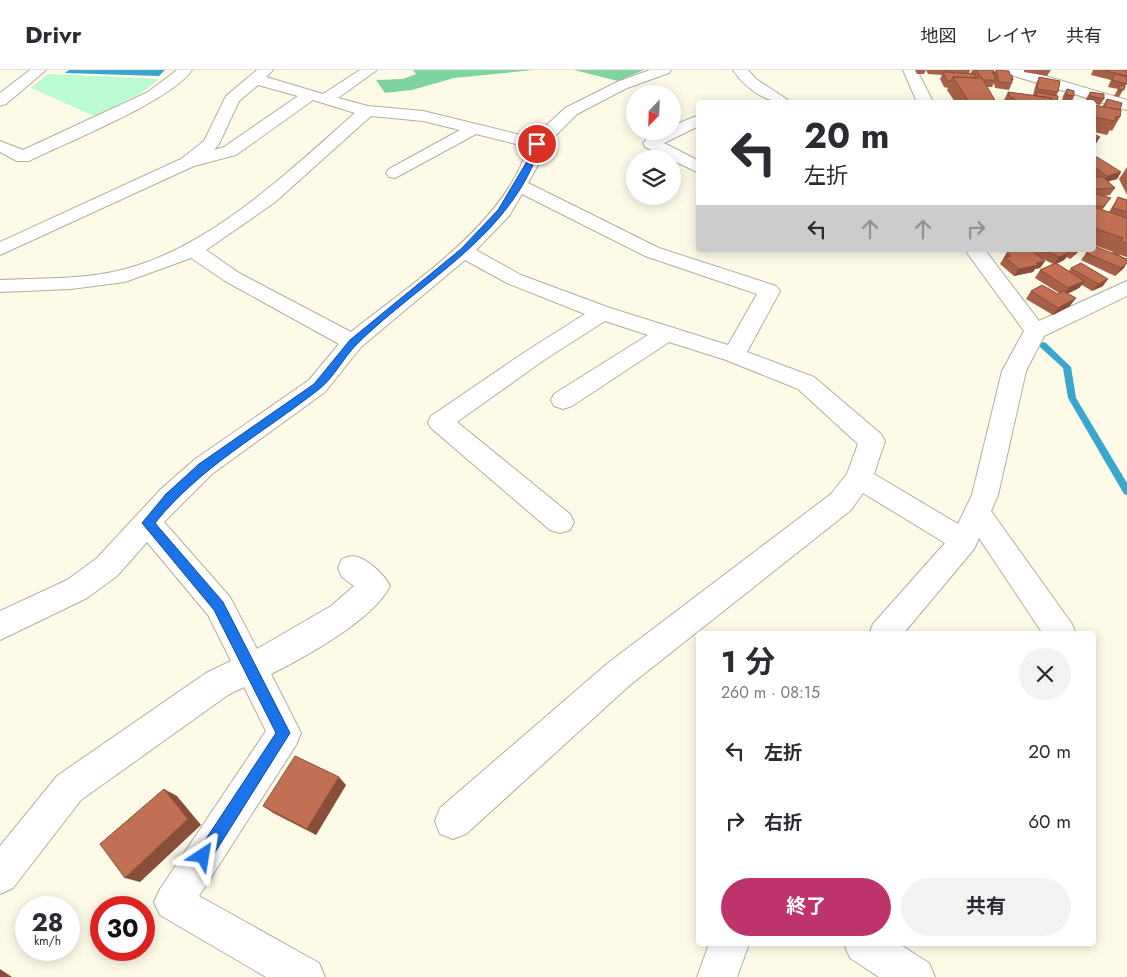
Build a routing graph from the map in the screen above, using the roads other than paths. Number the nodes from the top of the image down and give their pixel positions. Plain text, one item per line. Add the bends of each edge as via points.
1 (40, 70) edge
2 (185, 70) edge
3 (370, 70) edge
4 (664, 70) edge
5 (740, 70) edge
6 (910, 70) edge
7 (1009, 70) edge
8 (261, 75) edge
9 (768, 94) junction
10 (316, 98) junction
11 (751, 100) dead end
12 (779, 100) edge
13 (924, 100) edge
14 (0, 101) edge
15 (1126, 109) edge
16 (367, 111) junction
17 (696, 121) edge
18 (475, 128) junction
19 (537, 144) junction
20 (0, 146) edge
21 (187, 163) junction
22 (696, 166) edge
23 (395, 174) dead end
24 (518, 185) junction
25 (0, 249) edge
26 (193, 250) junction
27 (464, 251) junction
28 (976, 252) edge
29 (0, 286) edge
30 (1127, 288) edge
31 (602, 313) junction
32 (1035, 331) junction
33 (666, 334) junction
34 (353, 342) junction
35 (734, 355) junction
36 (563, 400) dead end
37 (858, 478) junction
38 (977, 512) junction
39 (560, 522) dead end
40 (148, 523) junction
41 (964, 541) junction
42 (352, 568) dead end
43 (0, 626) edge
44 (887, 631) edge
45 (1059, 631) edge
46 (249, 668) junction
47 (453, 821) dead end
48 (0, 875) edge
49 (728, 946) edge
50 (867, 946) edge
51 (305, 977) edge
52 (717, 977) edge
53 (915, 977) edge

1 - 14 street
2 - 20 street via 152,95 23,157
3 - 10 street
4 - 19 street via 622,85 571,111
5 - 9 street
6 - 13 street
7 - 15 street
8 - 10 street
8 - 21 street via 232,99 212,144
9 - 11 street
9 - 12 street
10 - 16 street
10 - 21 street via 230,151
16 - 18 street via 423,116
16 - 26 street via 267,199
17 - 22 street via 651,143
18 - 19 street
18 - 23 street
19 - 24 street
21 - 25 street
24 - 27 street via 502,212
24 - 35 street via 652,252 770,291
26 - 29 street via 125,276
26 - 34 street via 232,277
27 - 31 street via 514,279
27 - 34 street
28 - 32 street
30 - 32 street
31 - 33 street
31 - 39 street via 440,422
32 - 38 street via 1014,371 985,495
33 - 35 street
33 - 36 street
34 - 40 street via 317,386 203,467 170,497
35 - 37 street via 806,383 872,442
37 - 41 street
37 - 47 street via 841,502 619,674
38 - 41 street
38 - 45 street
40 - 43 street via 107,567 92,578
40 - 46 street via 219,606
41 - 44 street
42 - 46 street via 375,586 342,616 281,653
46 - 48 street via 217,684 69,788
46 - 51 street via 284,733 173,902
49 - 52 street
50 - 53 street

